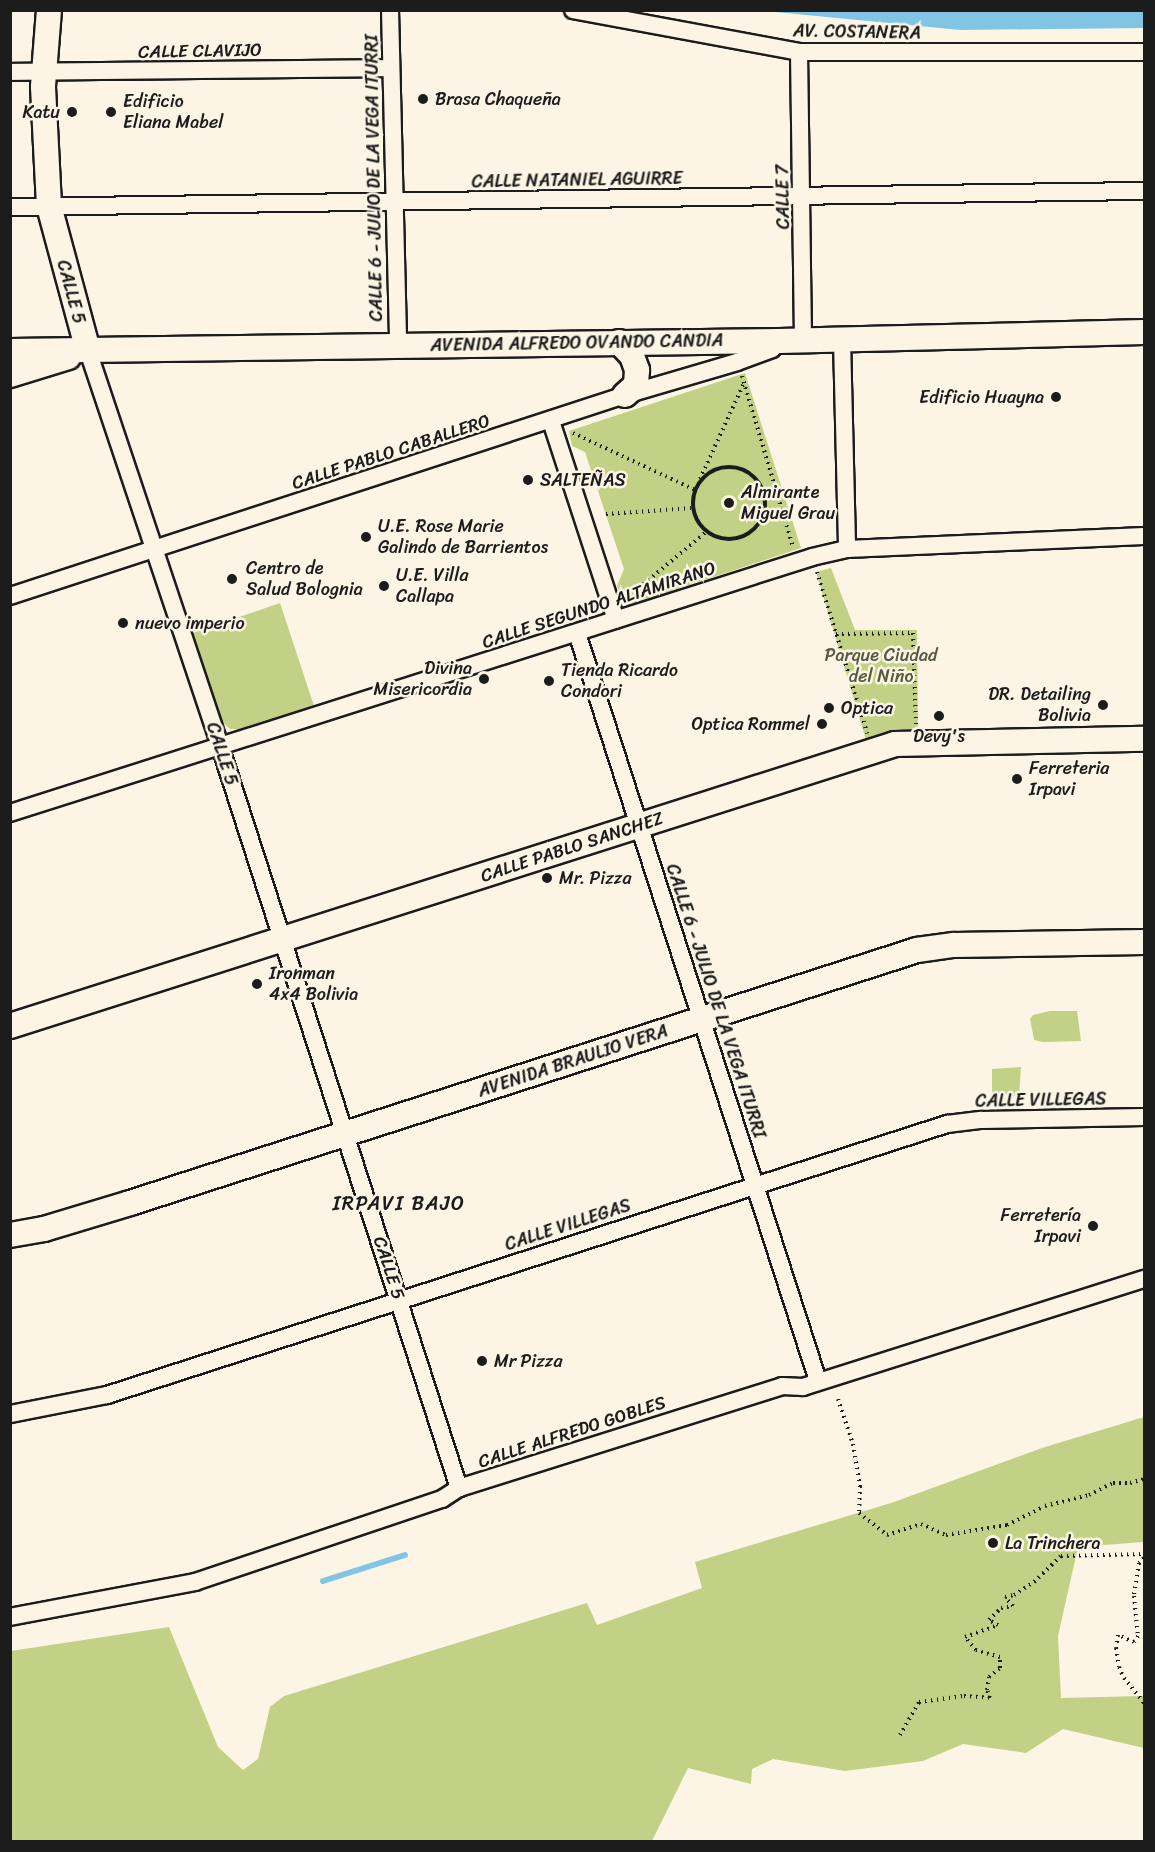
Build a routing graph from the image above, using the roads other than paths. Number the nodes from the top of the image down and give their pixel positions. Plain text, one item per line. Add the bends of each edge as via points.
1 (49, 10) edge
2 (390, 10) edge
3 (573, 10) edge
4 (799, 52) junction
5 (1144, 52) edge
6 (391, 68) junction
7 (44, 71) junction
8 (10, 72) edge
9 (1144, 191) edge
10 (802, 195) junction
11 (394, 203) junction
12 (49, 206) junction
13 (10, 207) edge
14 (1144, 332) edge
15 (803, 340) junction
16 (842, 340) junction
17 (779, 341) junction
18 (619, 342) junction
19 (398, 345) junction
20 (10, 351) edge
21 (88, 351) junction
22 (10, 375) edge
23 (626, 395) junction
24 (551, 421) junction
25 (1144, 536) edge
26 (153, 549) junction
27 (847, 549) junction
28 (10, 596) edge
29 (616, 620) junction
30 (577, 633) junction
31 (1144, 739) edge
32 (220, 746) junction
33 (10, 813) edge
34 (639, 825) junction
35 (281, 939) junction
36 (1144, 942) edge
37 (701, 1019) junction
38 (10, 1026) edge
39 (1144, 1117) edge
40 (344, 1134) junction
41 (754, 1186) junction
42 (10, 1235) edge
43 (1144, 1279) edge
44 (399, 1300) junction
45 (818, 1381) junction
46 (10, 1414) edge
47 (459, 1488) junction
48 (10, 1617) edge

1 - 7 main road, CALLE 5
2 - 6 street, CALLE 6 - JULIO DE LA VEGA ITURRI
3 - 4 street, AV. COSTANERA
4 - 5 street, AV. COSTANERA
4 - 10 street, CALLE 7
6 - 7 street, CALLE CLAVIJO
6 - 11 street, CALLE 6 - JULIO DE LA VEGA ITURRI
7 - 8 street, CALLE CLAVIJO
7 - 12 main road, CALLE 5
9 - 10 street, CALLE NATANIEL AGUIRRE
10 - 11 street, CALLE NATANIEL AGUIRRE
10 - 15 street, CALLE 7
11 - 12 street, CALLE NATANIEL AGUIRRE
11 - 19 street, CALLE 6 - JULIO DE LA VEGA ITURRI
12 - 13 street, CALLE NATANIEL AGUIRRE
12 - 21 main road, CALLE 5
14 - 16 main road, AVENIDA ALFREDO OVANDO CANDIA
15 - 16 main road, AVENIDA ALFREDO OVANDO CANDIA
15 - 17 main road, AVENIDA ALFREDO OVANDO CANDIA
16 - 27 street
17 - 18 main road, AVENIDA ALFREDO OVANDO CANDIA
17 - 23 street, CALLE PABLO CABALLERO via 759,355
18 - 19 main road, AVENIDA ALFREDO OVANDO CANDIA
18 - 23 main road via 632,356 637,370 636,385
19 - 21 main road, AVENIDA ALFREDO OVANDO CANDIA
20 - 21 main road, AVENIDA ALFREDO OVANDO CANDIA
21 - 22 main road
21 - 26 street, CALLE 5
23 - 24 street, CALLE PABLO CABALLERO
24 - 26 street, CALLE PABLO CABALLERO
24 - 29 street
25 - 27 street, CALLE SEGUNDO ALTAMIRANO
26 - 28 street, CALLE PABLO CABALLERO
26 - 32 street, CALLE 5
27 - 29 street, CALLE SEGUNDO ALTAMIRANO via 812,556
29 - 30 street, CALLE SEGUNDO ALTAMIRANO
30 - 32 street, CALLE SEGUNDO ALTAMIRANO
30 - 34 street, CALLE 6 - JULIO DE LA VEGA ITURRI
31 - 34 main road, CALLE PABLO SANCHEZ via 895,744
32 - 33 street, CALLE SEGUNDO ALTAMIRANO
32 - 35 street, CALLE 5
34 - 35 main road, CALLE PABLO SANCHEZ
34 - 37 street, CALLE 6 - JULIO DE LA VEGA ITURRI
35 - 38 main road, CALLE PABLO SANCHEZ
35 - 40 street, CALLE 5
36 - 37 main road, AVENIDA BRAULIO VERA via 933,947
37 - 40 main road, AVENIDA BRAULIO VERA
37 - 41 street, CALLE 6 - JULIO DE LA VEGA ITURRI
39 - 41 street, CALLE VILLEGAS via 947,1124
40 - 42 main road, AVENIDA BRAULIO VERA via 119,1207
40 - 44 street, CALLE 5
41 - 44 street, CALLE VILLEGAS
41 - 45 street, CALLE 6 - JULIO DE LA VEGA ITURRI
43 - 45 street, CALLE ALFREDO GOBLES
44 - 46 street, CALLE VILLEGAS via 108,1395
44 - 47 street, CALLE 5
45 - 47 street, CALLE ALFREDO GOBLES via 803,1387 782,1386
47 - 48 street, CALLE ALFREDO GOBLES via 442,1499 195,1582

